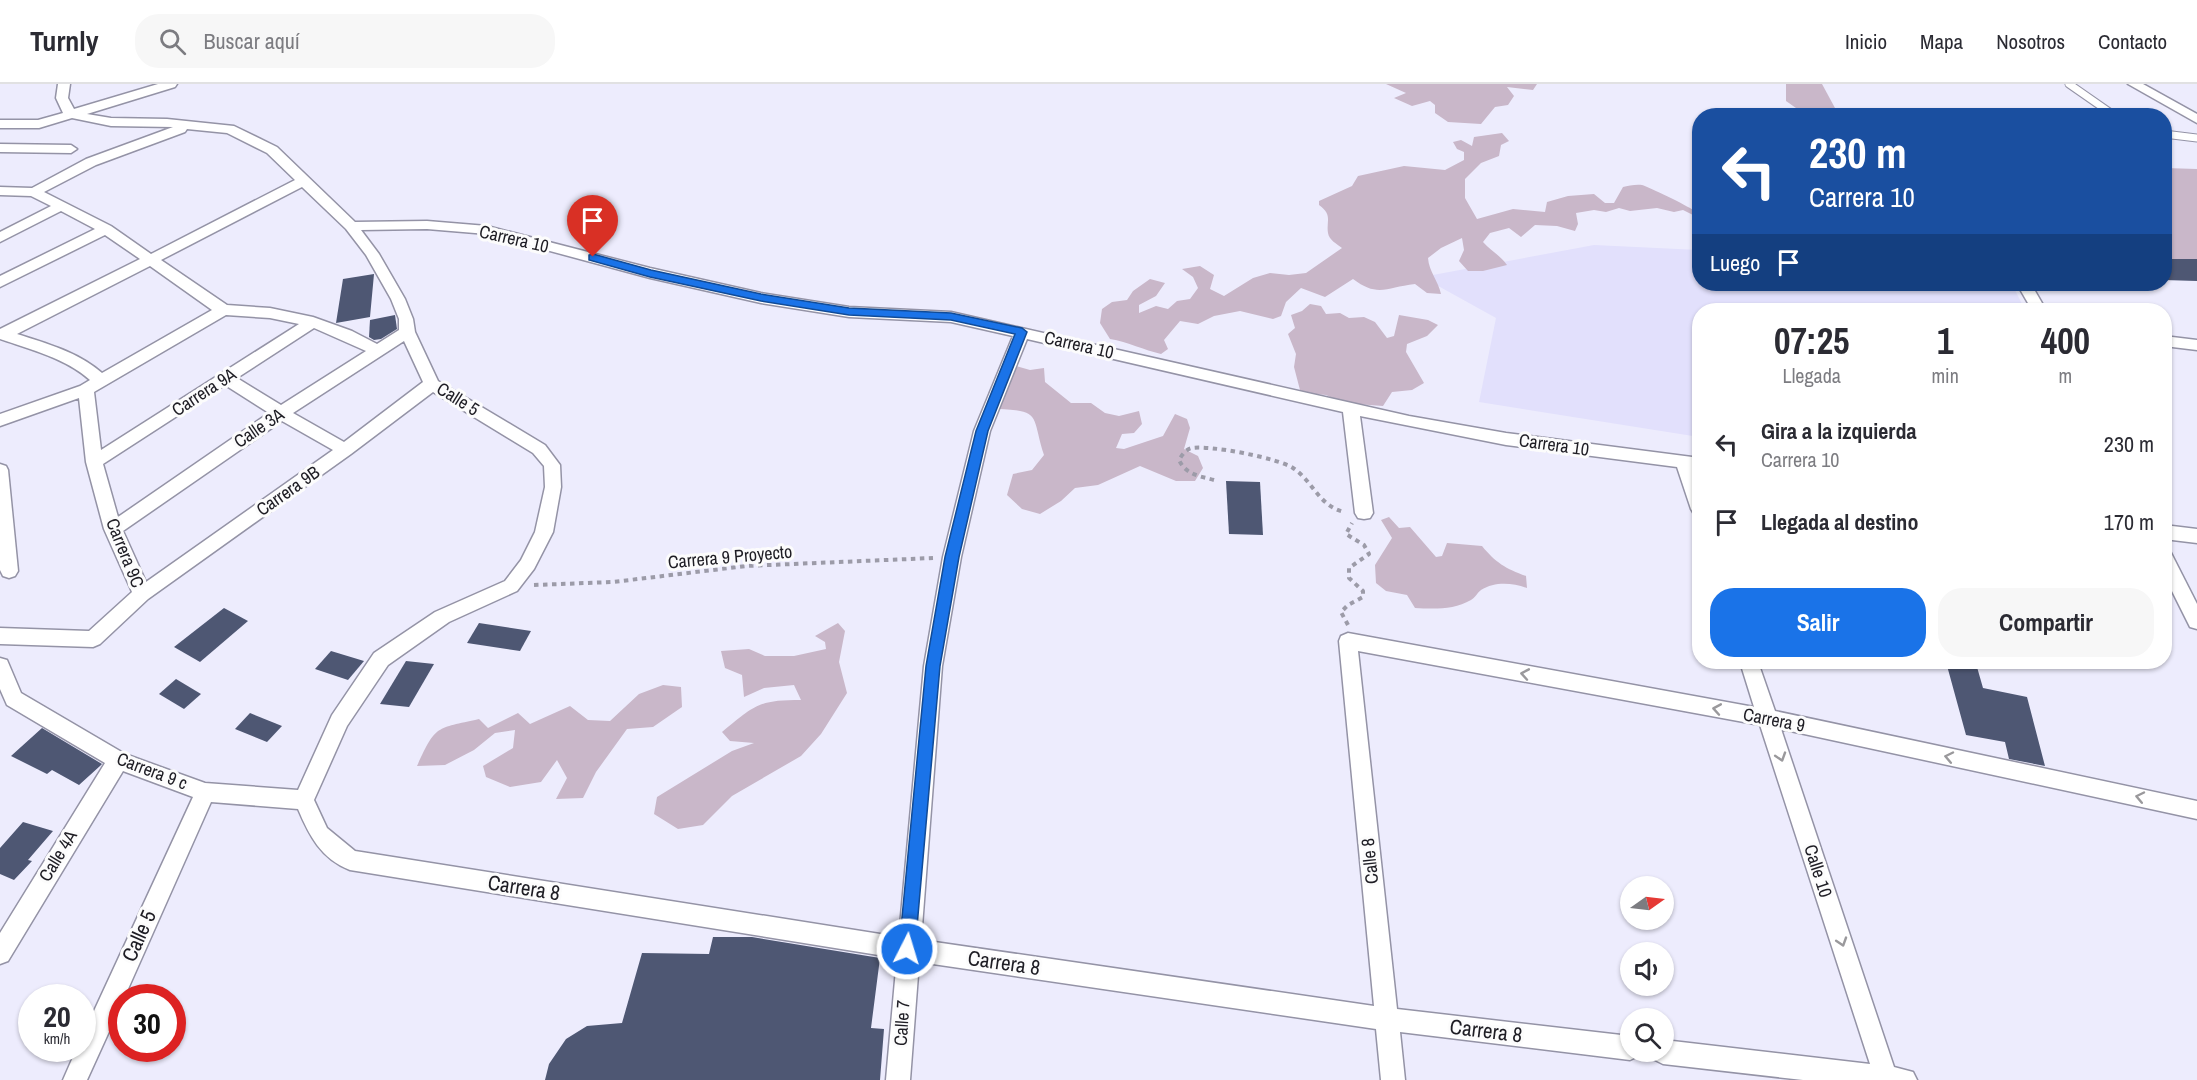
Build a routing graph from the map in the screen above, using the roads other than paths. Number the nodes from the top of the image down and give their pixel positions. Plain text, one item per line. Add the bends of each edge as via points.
1 (64, 84) edge
2 (171, 84) edge
3 (2069, 84) edge
4 (2134, 84) edge
5 (2104, 108) edge
6 (70, 114) junction
7 (2197, 119) edge
8 (0, 124) edge
9 (191, 126) junction
10 (2172, 135) edge
11 (2197, 138) edge
12 (2, 151) edge
13 (303, 182) junction
14 (0, 191) edge
15 (34, 192) junction
16 (61, 206) junction
17 (351, 226) junction
18 (106, 229) junction
19 (0, 238) edge
20 (151, 261) junction
21 (0, 282) edge
22 (223, 310) junction
23 (314, 322) junction
24 (407, 332) junction
25 (1022, 332) junction
26 (2, 334) edge
27 (2172, 342) edge
28 (2197, 345) edge
29 (377, 351) junction
30 (225, 378) junction
31 (432, 384) junction
32 (93, 386) junction
33 (1351, 409) junction
34 (281, 413) junction
35 (0, 420) edge
36 (345, 450) junction
37 (94, 462) junction
38 (1692, 463) edge
39 (0, 470) edge
40 (1364, 513) road end
41 (113, 529) junction
42 (2172, 533) edge
43 (2197, 536) edge
44 (9, 571) dead end
45 (2172, 572) edge
46 (142, 594) junction
47 (2197, 622) edge
48 (0, 636) edge
49 (1348, 641) joint
50 (0, 666) edge
51 (1751, 669) edge
52 (7, 698) edge
53 (1768, 718) junction
54 (118, 760) junction
55 (205, 792) junction
56 (304, 800) junction
57 (2197, 810) edge
58 (907, 949) junction
59 (0, 953) edge
60 (1385, 1019) junction
61 (1620, 1047) edge
62 (1674, 1053) edge
63 (1893, 1079) edge
64 (75, 1080) edge
65 (897, 1080) edge
66 (1393, 1080) edge

1 - 6 street via 62,98
2 - 6 street
3 - 5 lane
4 - 7 street
6 - 8 street via 39,124
6 - 9 street, Calle 5 via 111,122
9 - 13 street, Calle 5 via 230,129 272,150
9 - 15 street via 91,162
10 - 11 lane
12 - 15 street via 71,149
13 - 17 street, Calle 5
13 - 20 street
14 - 15 street
15 - 16 street
16 - 18 street
16 - 19 street
17 - 24 street, Calle 5 via 398,299
17 - 25 street, Carrera 10 via 427,225 486,230 761,298 849,312 951,316
18 - 20 street
18 - 21 street
20 - 22 street
20 - 26 street
22 - 23 street
22 - 32 street
23 - 29 street
23 - 30 street, Carrera 9A
24 - 29 street, Calle 3A
24 - 31 street, Calle 5
25 - 33 street, Carrera 10
25 - 58 street, Calle 7 via 982,431 952,557 933,666
26 - 32 street via 83,365
27 - 28 street
29 - 34 street, Calle 3A
30 - 34 street
30 - 37 street, Carrera 9A
31 - 36 street, Carrera 9B
31 - 56 street, Calle 5 via 539,449 552,465 553,487 544,532 528,564 511,586 442,617 381,659 339,721
32 - 35 street
32 - 37 street, Carrera 9C
33 - 38 street, Carrera 10 via 1502,438
33 - 40 street
34 - 36 street
34 - 41 street, Calle 3A
36 - 46 street, Carrera 9B
37 - 41 street, Carrera 9C
39 - 44 street
41 - 46 street, Carrera 9C
42 - 43 street
45 - 47 street
46 - 48 street, Carrera 9C via 93,639
53 -> 49 street, Carrera 9
49 - 60 street, Calle 8
50 - 52 street, Carrera 9 c
51 - 53 street, Calle 10
52 - 54 street, Carrera 9 c
57 -> 53 street, Carrera 9
53 -> 63 street, Calle 10
54 - 55 street, Carrera 9 c
54 - 59 street, Calle 4A
55 - 56 street, Carrera 9 c
55 - 64 street, Calle 5
56 - 58 street, Carrera 8 via 320,835 350,860
58 - 60 street, Carrera 8
58 - 65 street, Calle 7
60 - 61 street, Carrera 8
60 - 66 street, Calle 8
62 - 63 street

